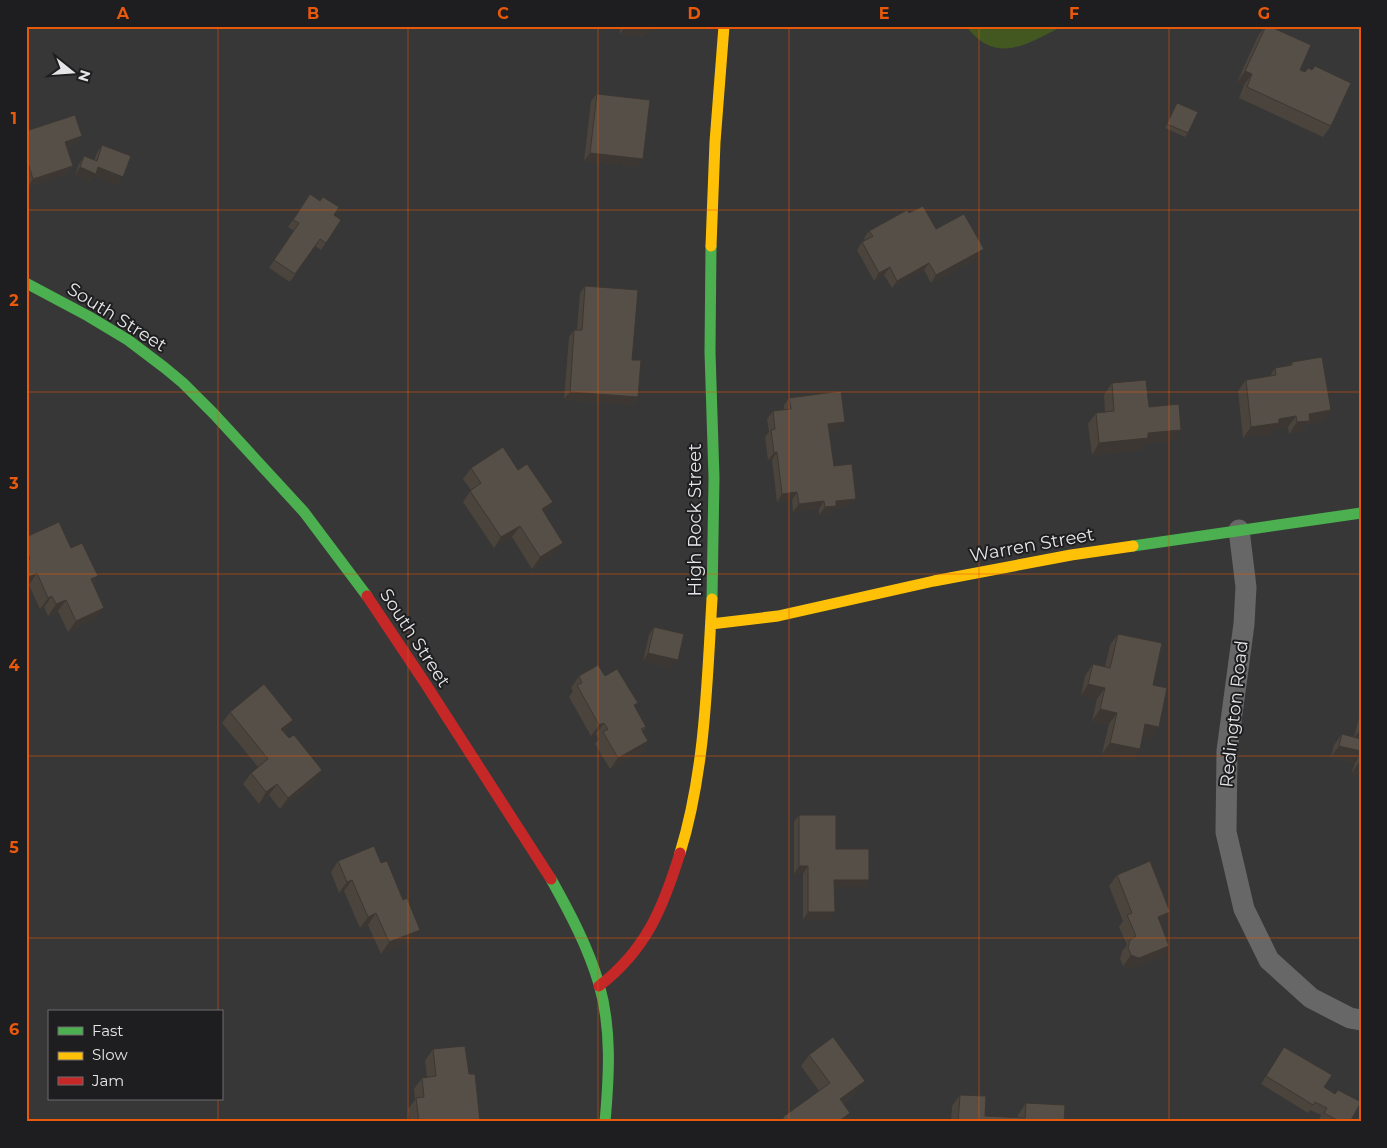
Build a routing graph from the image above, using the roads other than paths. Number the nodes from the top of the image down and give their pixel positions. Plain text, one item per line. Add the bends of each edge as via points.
1 (724, 26) edge
2 (26, 283) edge
3 (1361, 513) edge
4 (1239, 530) junction
5 (711, 624) junction
6 (599, 986) junction
7 (1361, 1020) edge
8 (605, 1122) edge

1 - 5 street, High Rock Street via 714,132 710,246 714,476
2 - 6 street, South Street via 122,336 184,383 315,524 376,608 544,869 581,939
3 - 4 street, Warren Street
4 - 5 street, Warren Street via 1001,567 778,616
4 - 7 street, Redington Road via 1246,587 1227,751 1226,832 1244,909 1269,960 1312,998 1350,1018
5 - 6 street, High Rock Street via 700,752 686,836 673,876 645,938 622,968
6 - 8 street, South Street via 608,1052

